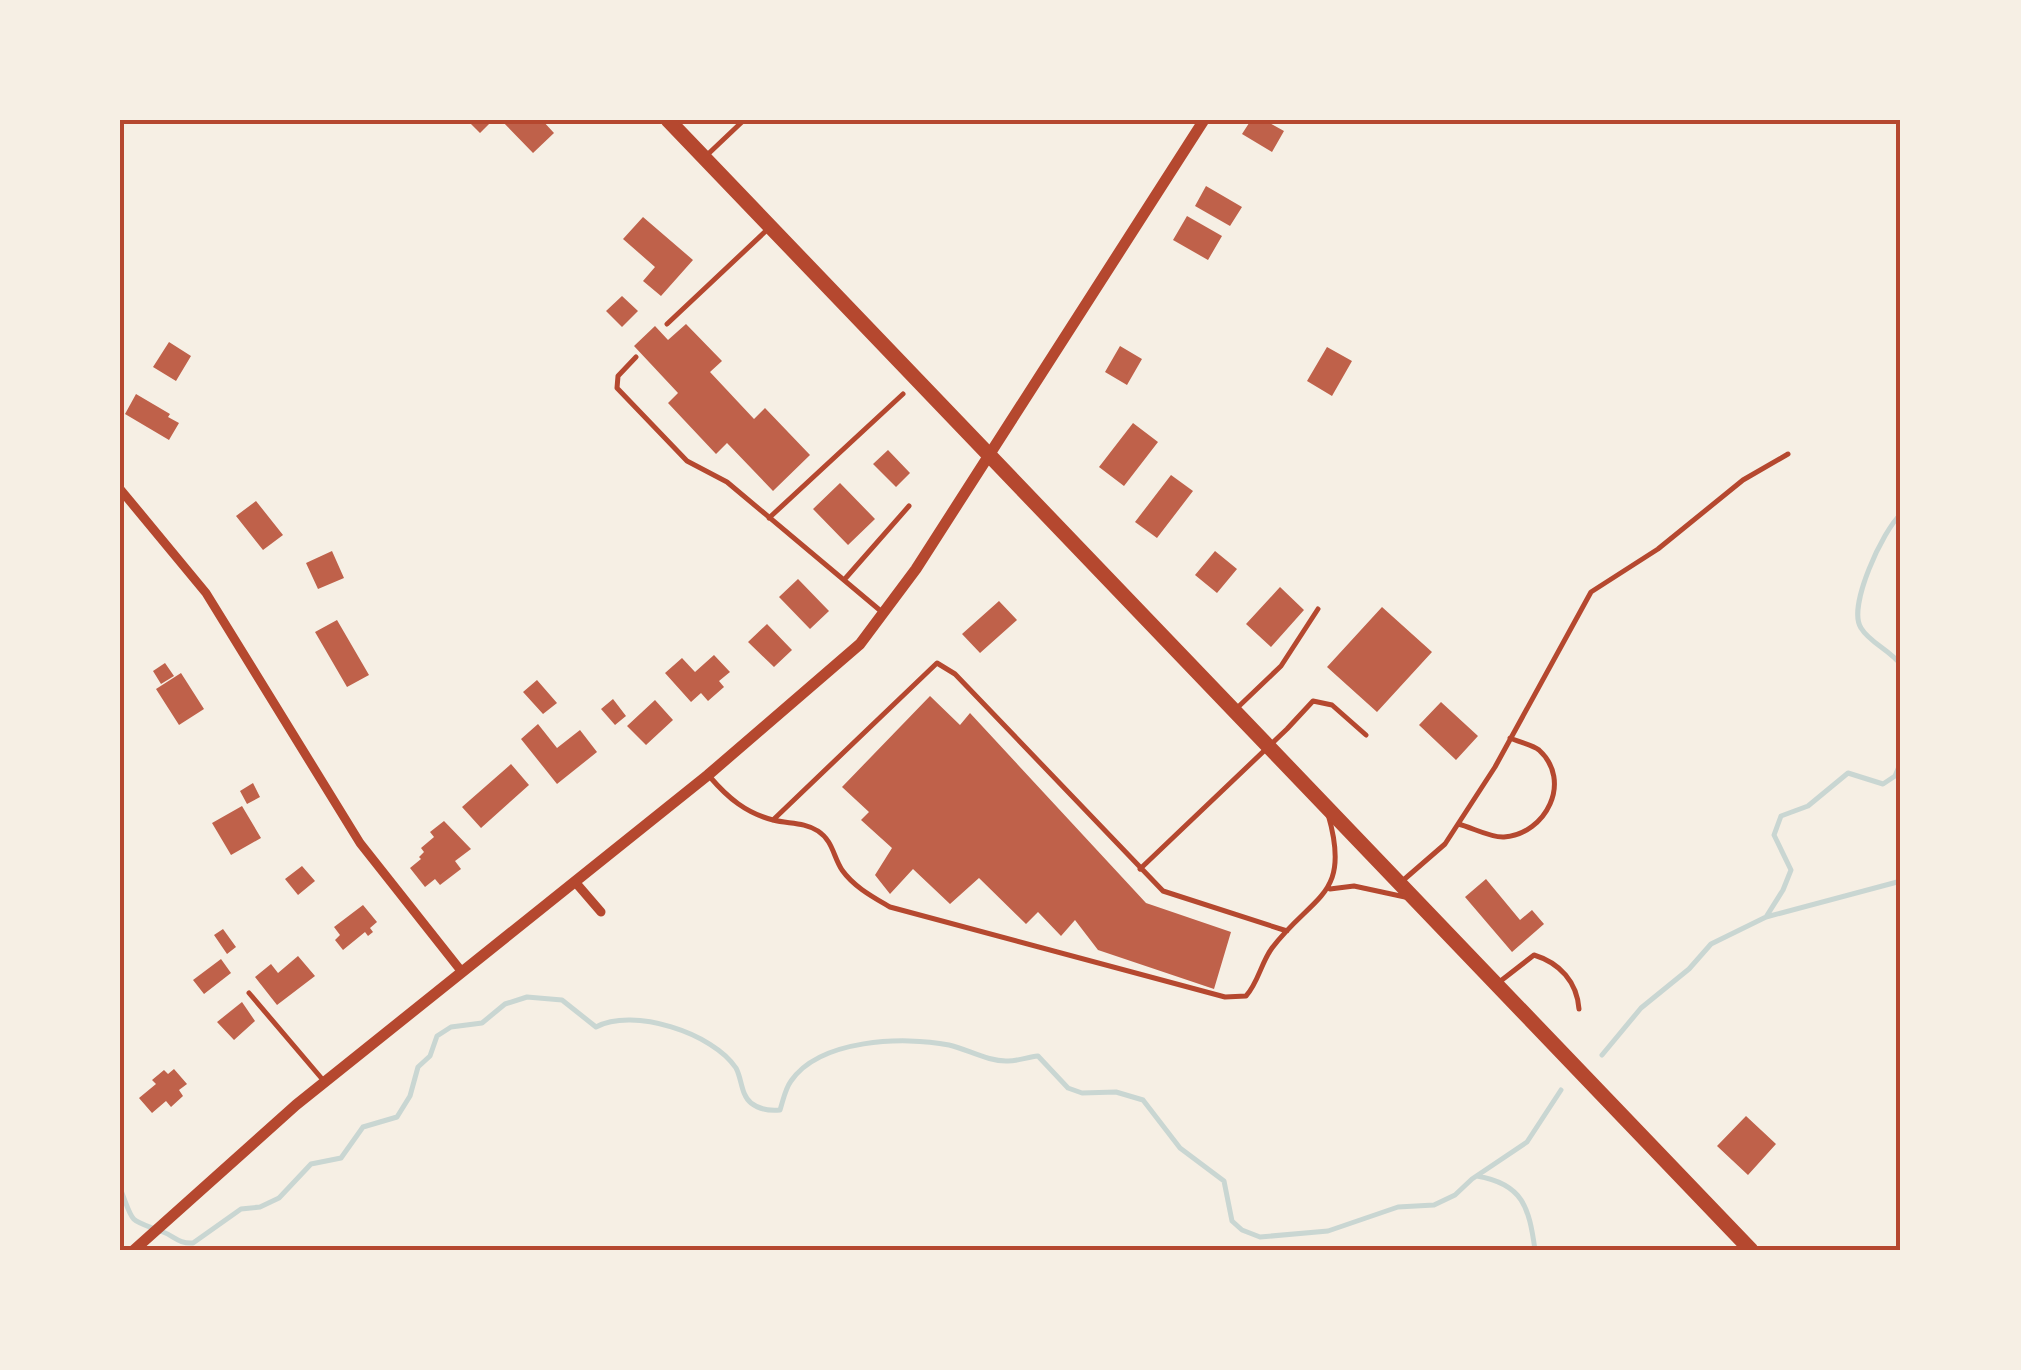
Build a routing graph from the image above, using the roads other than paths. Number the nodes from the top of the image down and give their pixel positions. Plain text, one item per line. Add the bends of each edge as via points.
1 (668, 120) edge
2 (744, 120) edge
3 (1204, 120) edge
4 (704, 158) junction
5 (770, 227) junction
6 (668, 324) dead end
7 (636, 358) dead end
8 (903, 394) dead end
9 (988, 454) junction
10 (1788, 454) dead end
11 (120, 489) edge
12 (909, 506) dead end
13 (768, 519) junction
14 (844, 580) junction
15 (1318, 609) dead end
16 (884, 614) junction
17 (1234, 711) junction
18 (1366, 735) dead end
19 (1510, 738) junction
20 (1268, 748) junction
21 (708, 775) junction
22 (1325, 806) junction
23 (773, 820) junction
24 (1458, 824) junction
25 (1140, 869) junction
26 (576, 883) junction
27 (1399, 884) junction
28 (1330, 889) junction
29 (1415, 900) junction
30 (601, 912) dead end
31 (1287, 931) junction
32 (462, 972) junction
33 (1496, 985) junction
34 (249, 992) dead end
35 (1578, 1010) dead end
36 (324, 1082) junction
37 (138, 1246) edge
38 (1751, 1250) edge

1 - 4 highway
2 - 4 lane
3 - 9 street
4 - 5 highway
5 - 6 lane
5 - 9 highway
7 - 13 lane via 618,376 617,388 687,460 727,482
8 - 13 lane
9 - 16 street
9 - 17 highway
10 - 19 lane via 1742,480 1658,549 1591,592
11 - 32 street via 206,593 360,844
12 - 14 lane
13 - 14 lane
14 - 16 lane
15 - 17 lane via 1281,666
16 - 21 street via 844,660
17 - 20 highway
18 - 20 lane via 1332,705 1313,700
19 - 24 lane
19 - 24 lane via 1539,750 1551,769 1550,810 1538,823 1503,837
20 - 22 highway
20 - 25 lane
21 - 23 lane via 748,811
21 - 26 street
22 - 27 highway
22 - 28 lane via 1334,837
23 - 25 lane via 937,663 955,674
23 - 31 lane via 822,834 858,888 907,914 1225,997 1251,991
24 - 27 lane
25 - 31 lane via 1170,896
26 - 30 street
26 - 32 street
27 - 29 highway
28 - 29 lane via 1369,888
28 - 31 lane
29 - 33 highway
32 - 36 street
33 - 35 lane via 1534,954 1551,960 1578,989
33 - 38 highway
34 - 36 lane
36 - 37 street

